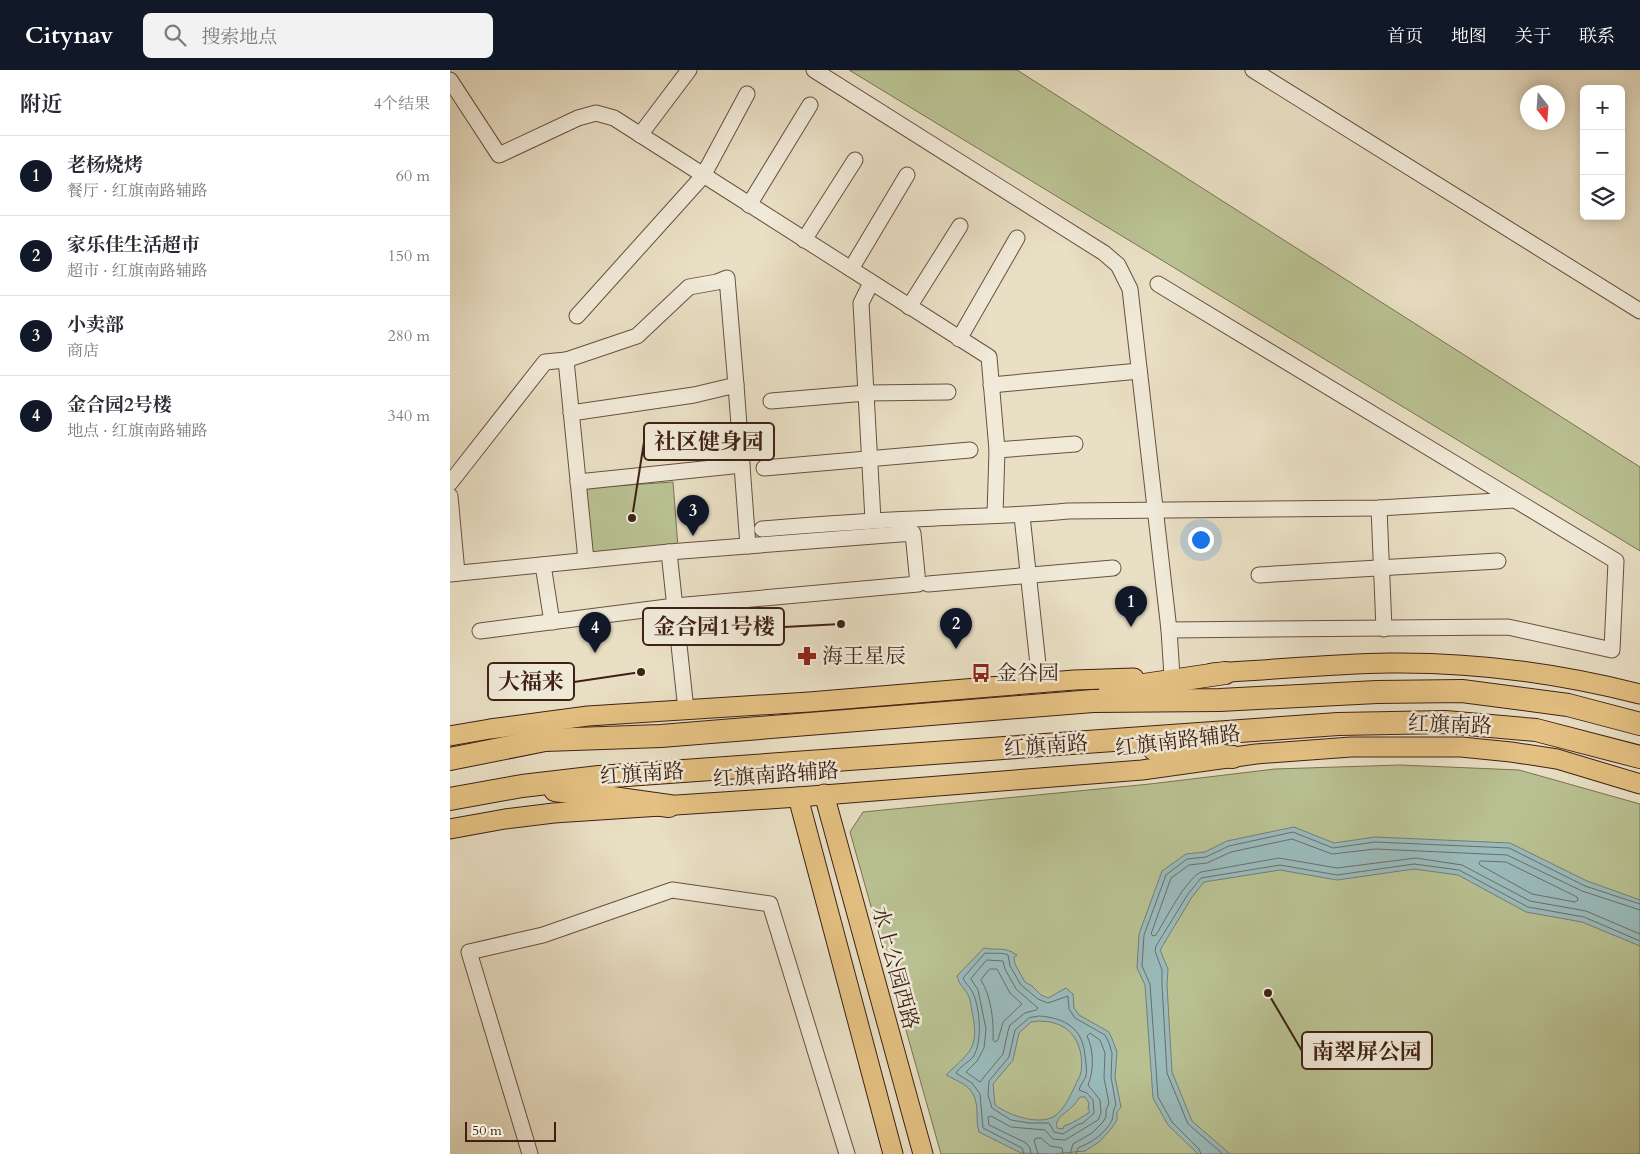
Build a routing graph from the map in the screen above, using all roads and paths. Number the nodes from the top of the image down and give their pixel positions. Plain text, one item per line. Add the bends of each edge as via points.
1 (689, 70) edge
2 (814, 70) edge
3 (1253, 70) edge
4 (450, 80) edge
5 (747, 94) dead end
6 (810, 105) dead end
7 (640, 135) junction
8 (855, 160) dead end
9 (907, 175) dead end
10 (703, 176) junction
11 (749, 205) junction
12 (960, 226) dead end
13 (1017, 238) dead end
14 (804, 240) junction
15 (851, 269) junction
16 (871, 283) junction
17 (1158, 284) dead end
18 (909, 306) junction
19 (1640, 311) edge
20 (577, 316) dead end
21 (959, 339) junction
22 (566, 360) junction
23 (1139, 371) junction
24 (736, 385) junction
25 (991, 385) junction
26 (948, 392) dead end
27 (866, 393) junction
28 (771, 401) dead end
29 (571, 413) junction
30 (1075, 444) dead end
31 (970, 450) dead end
32 (997, 450) junction
33 (870, 458) junction
34 (742, 465) junction
35 (764, 468) dead end
36 (578, 482) junction
37 (450, 483) edge
38 (450, 496) edge
39 (1514, 500) junction
40 (1378, 508) junction
41 (1155, 511) junction
42 (995, 515) junction
43 (1022, 516) junction
44 (873, 520) junction
45 (762, 528) dead end
46 (748, 546) junction
47 (669, 552) junction
48 (586, 560) junction
49 (1498, 561) dead end
50 (543, 564) junction
51 (1381, 567) junction
52 (1113, 568) dead end
53 (454, 574) edge
54 (1028, 575) junction
55 (1259, 575) dead end
56 (928, 584) dead end
57 (675, 606) junction
58 (552, 622) junction
59 (1384, 629) junction
60 (1169, 630) junction
61 (480, 631) dead end
62 (1225, 673) junction
63 (1172, 676) junction
64 (1040, 683) junction
65 (1640, 694) edge
66 (1092, 702) junction
67 (686, 710) junction
68 (1640, 724) edge
69 (450, 736) edge
70 (1088, 743) junction
71 (1640, 757) edge
72 (1234, 758) junction
73 (450, 759) edge
74 (1640, 784) edge
75 (522, 786) junction
76 (824, 794) junction
77 (798, 797) junction
78 (450, 799) edge
79 (669, 806) junction
80 (450, 829) edge
81 (530, 1154) edge
82 (847, 1154) edge
83 (893, 1154) edge
84 (923, 1154) edge

1 - 7 street
2 - 23 street via 1104,253 1118,265 1130,289
3 - 19 street
4 - 7 street via 499,155 578,118 596,113 614,118
5 - 10 street
6 - 11 street
7 - 10 street
8 - 14 street
9 - 15 street
10 - 11 street
10 - 20 street
11 - 14 street
12 - 18 street
13 - 21 street
14 - 15 street
15 - 16 street
16 - 18 street
16 - 27 street via 861,304
17 - 39 street
18 - 21 street
21 - 25 street via 989,358
22 - 24 street via 637,336 689,286 727,278
22 - 29 street
22 - 37 street via 545,362
23 - 25 street
23 - 41 street
24 - 29 street via 694,395
24 - 34 street
25 - 32 street
26 - 27 street
27 - 28 street
27 - 33 street
29 - 36 street
30 - 32 street
31 - 33 street
32 - 42 street
33 - 35 street
33 - 44 street
34 - 36 street
34 - 46 street
36 - 48 street
38 - 53 street
39 - 40 street
39 - 59 street via 1616,561 1612,650 1508,627
40 - 41 street
40 - 51 street
41 - 43 street via 1068,511
41 - 60 street
42 - 43 street
42 - 44 street
43 - 54 street
44 - 45 street
46 - 47 street
46 - 57 street via 913,532 918,584
47 - 48 street
47 - 57 street
48 - 50 street
49 - 51 street
50 - 53 street
50 - 58 street
51 - 55 street
51 - 59 street
52 - 54 street
54 - 56 street
54 - 64 street
57 - 58 street
57 - 67 street
58 - 61 street
59 - 60 street
60 - 63 street
62 - 63 main road
62 - 65 main road via 1390,663 1472,665 1532,671
62 - 66 highway via 1111,690
63 - 64 main road
64 - 67 main road
66 - 68 highway, 红旗南路 via 1462,691 1568,705
66 - 73 highway, 红旗南路 via 660,736 545,740
67 - 69 main road via 588,716
70 - 71 highway, 红旗南路 via 1338,724 1445,722 1536,730
70 - 72 highway
70 - 75 highway, 红旗南路 via 599,777
72 - 74 main road, 红旗南路辅路 via 1351,747 1461,747 1558,759
72 - 76 main road, 红旗南路辅路 via 1148,769
75 - 78 highway, 红旗南路
75 - 79 highway
76 - 77 main road, 红旗南路辅路
76 - 84 main road, 水上公园西路
77 - 79 main road, 红旗南路辅路
77 - 83 main road
79 - 80 main road, 红旗南路辅路 via 554,813
81 - 82 street via 469,952 543,935 672,890 770,904

